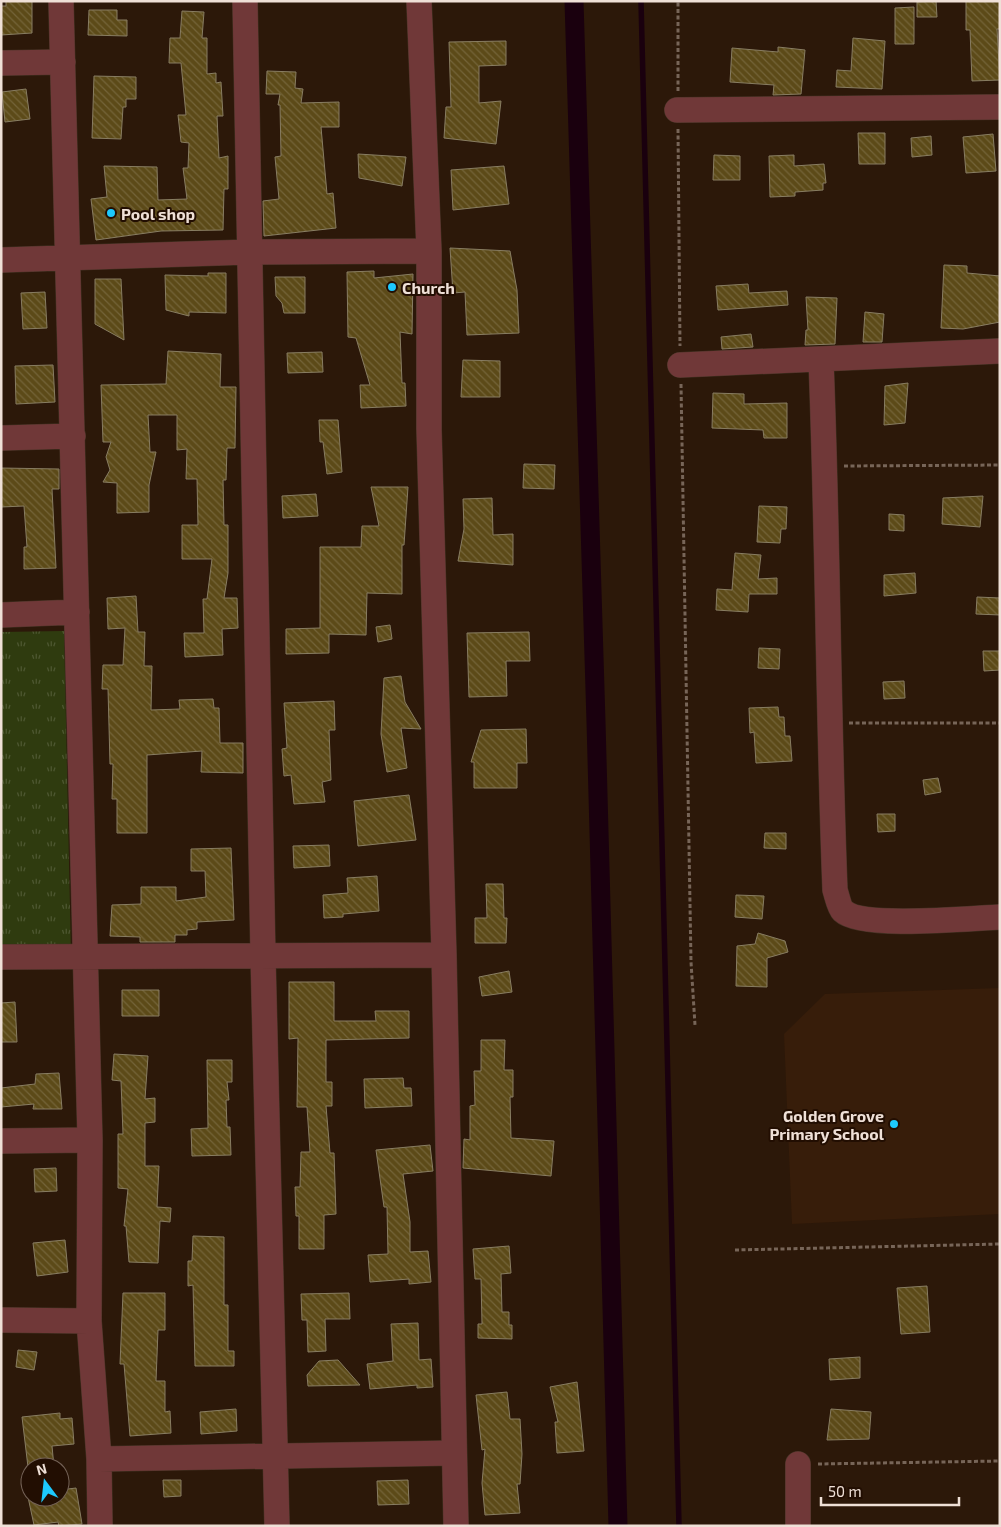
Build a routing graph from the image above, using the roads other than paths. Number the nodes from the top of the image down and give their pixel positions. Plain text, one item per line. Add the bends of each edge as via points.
1 (61, 1) edge
2 (245, 1) edge
3 (419, 1) edge
4 (63, 62) junction
5 (1, 63) edge
6 (1000, 107) edge
7 (678, 110) road end
8 (429, 251) junction
9 (249, 252) junction
10 (68, 259) junction
11 (1, 260) edge
12 (1000, 351) edge
13 (821, 360) junction
14 (680, 364) road end
15 (73, 436) junction
16 (1, 438) edge
17 (77, 612) junction
18 (1, 615) edge
19 (1000, 917) edge
20 (444, 955) junction
21 (86, 956) junction
22 (263, 956) junction
23 (1, 957) edge
24 (90, 1140) junction
25 (1, 1141) edge
26 (1, 1320) edge
27 (89, 1321) junction
28 (454, 1453) junction
29 (277, 1456) junction
30 (98, 1458) junction
31 (798, 1464) road end
32 (100, 1526) edge
33 (278, 1526) edge
34 (456, 1526) edge
35 (798, 1526) edge

1 - 4 street
2 - 9 street
3 - 8 street
4 - 5 street
4 - 10 street
6 - 7 street
8 - 9 street
8 - 20 street via 429,429
9 - 10 street
9 - 22 street
10 - 11 street
10 - 15 street
12 - 13 street
13 - 14 street
13 - 19 street via 835,890 843,911 879,922
15 - 16 street
15 - 17 street
17 - 18 street
17 - 21 street
20 - 22 street
20 - 28 street
21 - 22 street
21 - 23 street
21 - 24 street
22 - 29 street
24 - 25 street
24 - 27 street
26 - 27 street
27 - 30 street
28 - 29 street
28 - 34 street
29 - 30 street
29 - 33 street
30 - 32 street
31 - 35 street

